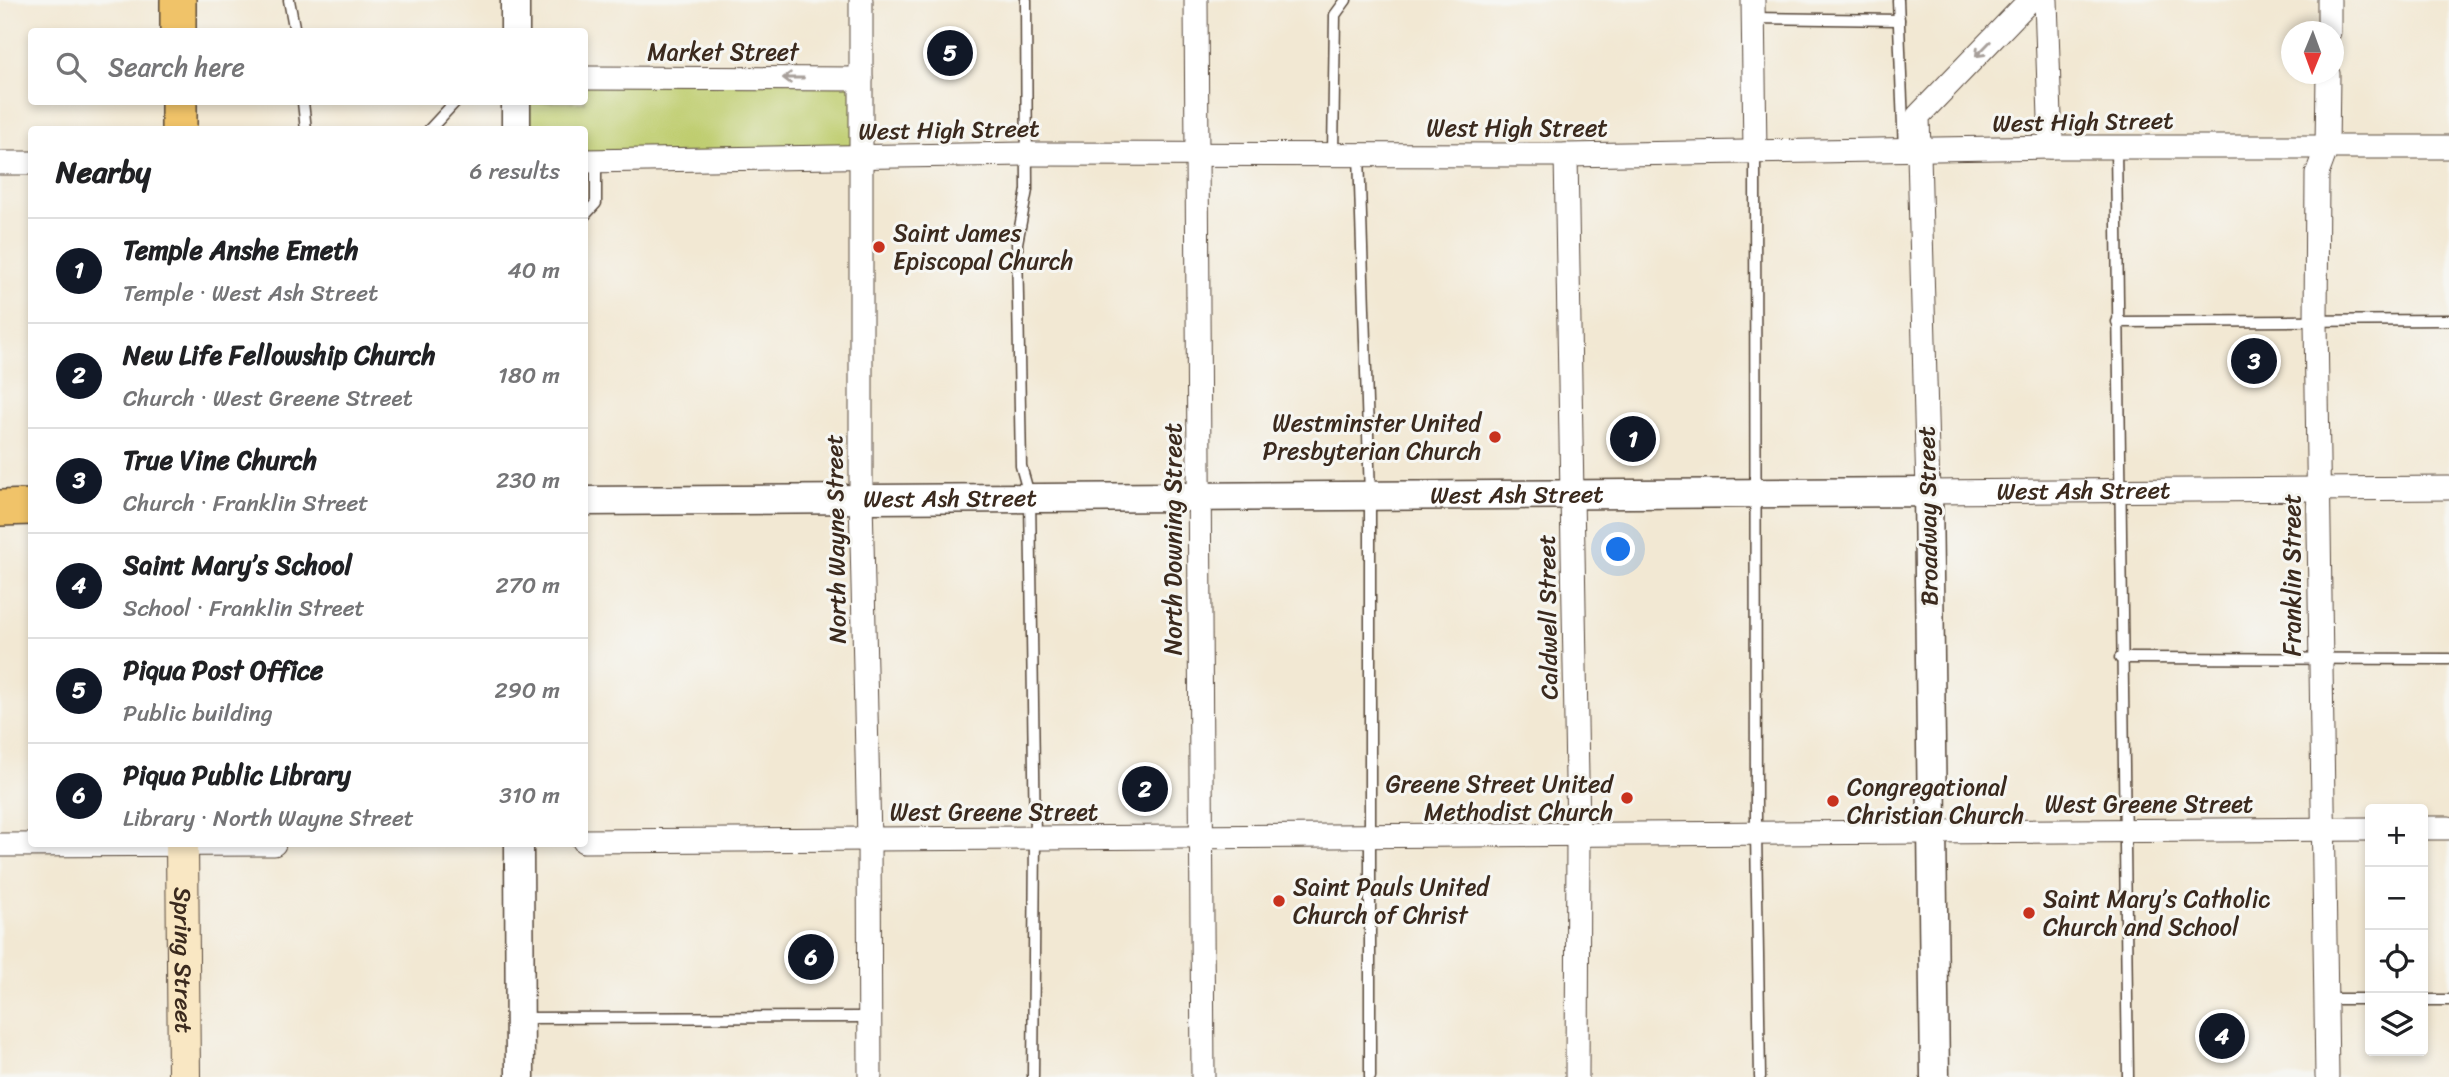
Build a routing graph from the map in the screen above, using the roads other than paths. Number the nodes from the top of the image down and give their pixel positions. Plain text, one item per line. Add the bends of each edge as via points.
1 (178, 0) edge
2 (289, 0) edge
3 (515, 0) edge
4 (860, 0) edge
5 (1027, 0) edge
6 (1196, 0) edge
7 (1346, 0) edge
8 (1898, 0) edge
9 (2030, 0) edge
10 (2046, 0) edge
11 (2329, 0) edge
12 (1753, 9) edge
13 (1899, 20) junction
14 (2329, 21) edge
15 (178, 28) edge
16 (294, 28) edge
17 (515, 28) edge
18 (588, 78) edge
19 (861, 79) junction
20 (2328, 84) edge
21 (178, 105) edge
22 (303, 105) edge
23 (452, 105) edge
24 (516, 105) edge
25 (179, 126) edge
26 (306, 126) edge
27 (433, 126) edge
28 (516, 126) edge
29 (2051, 147) junction
30 (2116, 147) junction
31 (2327, 147) junction
32 (2449, 147) edge
33 (1912, 151) junction
34 (1755, 153) junction
35 (1197, 154) junction
36 (1333, 154) junction
37 (1359, 154) junction
38 (1027, 155) junction
39 (1566, 155) junction
40 (860, 158) junction
41 (590, 161) edge
42 (0, 163) edge
43 (28, 163) edge
44 (588, 212) edge
45 (2449, 320) edge
46 (2117, 322) junction
47 (2316, 322) junction
48 (2449, 488) edge
49 (2318, 489) junction
50 (2120, 491) junction
51 (1757, 492) junction
52 (1928, 492) junction
53 (1571, 495) junction
54 (1370, 496) junction
55 (1199, 497) junction
56 (1030, 498) junction
57 (861, 499) junction
58 (588, 501) edge
59 (28, 507) edge
60 (0, 508) edge
61 (2120, 658) junction
62 (2449, 659) edge
63 (2319, 661) junction
64 (2428, 828) edge
65 (2449, 828) edge
66 (2321, 829) junction
67 (2365, 829) edge
68 (2123, 831) junction
69 (1932, 832) junction
70 (1756, 833) junction
71 (1578, 835) junction
72 (1368, 836) junction
73 (1202, 837) junction
74 (1035, 838) junction
75 (869, 839) junction
76 (588, 841) edge
77 (0, 845) edge
78 (28, 845) edge
79 (182, 847) edge
80 (519, 847) edge
81 (2326, 999) junction
82 (2365, 999) edge
83 (2428, 1000) edge
84 (2449, 1000) edge
85 (868, 1017) junction
86 (520, 1018) junction
87 (184, 1077) edge
88 (520, 1077) edge
89 (870, 1077) edge
90 (1032, 1077) edge
91 (1203, 1077) edge
92 (1370, 1077) edge
93 (1577, 1077) edge
94 (1760, 1077) edge
95 (1935, 1077) edge
96 (2128, 1077) edge
97 (2327, 1077) edge

1 - 15 main road
2 - 16 lane
3 - 17 street
4 - 19 street, North Wayne Street
5 - 38 lane
6 - 35 street, North Downing Street
7 - 36 lane via 1335,15
8 - 13 lane
9 -> 33 street, Broadway Street via 1918,116
10 - 29 street
11 - 14 street
12 - 13 lane
12 - 34 street
13 - 33 lane
19 -> 18 street, Market Street
19 - 40 street, North Wayne Street
20 - 31 street, Franklin Street
21 - 25 main road
22 - 26 lane
23 - 27 lane
24 - 28 street
29 - 30 street, West High Street
29 - 33 street, West High Street
30 - 31 street, West High Street
30 - 46 lane
31 - 32 street, West High Street
31 - 47 street, Franklin Street via 2317,174
33 - 34 street, West High Street
33 - 52 street, Broadway Street
34 - 39 street, West High Street
34 - 51 lane
35 - 36 street, West High Street
35 - 38 street, West High Street
35 - 55 street, North Downing Street
36 - 37 street, West High Street
37 - 39 street, West High Street
37 - 54 lane
38 - 40 street, West High Street
38 - 56 lane via 1027,190 1017,243 1021,466
39 - 53 street, Caldwell Street
40 - 41 street, West High Street
40 - 57 street, North Wayne Street
41 - 44 lane via 596,203
42 - 43 street
45 - 47 lane
46 - 47 lane
46 - 50 lane
47 - 49 street, Franklin Street
48 - 49 street, West Ash Street
49 - 50 street, West Ash Street
49 - 63 street, Franklin Street
50 - 52 street, West Ash Street
50 - 61 lane
51 - 52 street, West Ash Street
51 - 53 street, West Ash Street
51 - 70 lane
52 - 69 street, Broadway Street
53 - 54 street, West Ash Street
53 - 71 street, Caldwell Street
54 - 55 street, West Ash Street
54 - 72 lane
55 - 56 street, West Ash Street
55 - 73 street, North Downing Street
56 - 57 street, West Ash Street
56 - 74 lane
57 - 58 street, West Ash Street
57 - 75 street, North Wayne Street
59 - 60 main road
61 - 63 lane
61 - 68 lane
62 - 63 lane
63 - 66 street, Franklin Street
64 - 65 street
66 - 67 street, West Greene Street
66 - 68 street, West Greene Street
66 - 81 street, Franklin Street
68 - 69 street, West Greene Street
68 - 96 lane
69 - 70 street, West Greene Street
69 - 95 street, Broadway Street
70 - 71 street, West Greene Street
70 - 94 lane
71 - 72 street, West Greene Street
71 - 93 street, Caldwell Street
72 - 73 street, West Greene Street
72 - 92 lane
73 - 74 street, West Greene Street
73 - 91 street, North Downing Street
74 - 75 street, West Greene Street
74 - 90 lane
75 - 76 street, West Greene Street
75 - 85 street, North Wayne Street
77 - 78 street
79 - 87 main road, Spring Street
80 - 86 street
81 - 82 lane
81 - 97 street, Franklin Street
83 - 84 lane
85 - 86 lane
85 - 89 street, North Wayne Street
86 - 88 street

